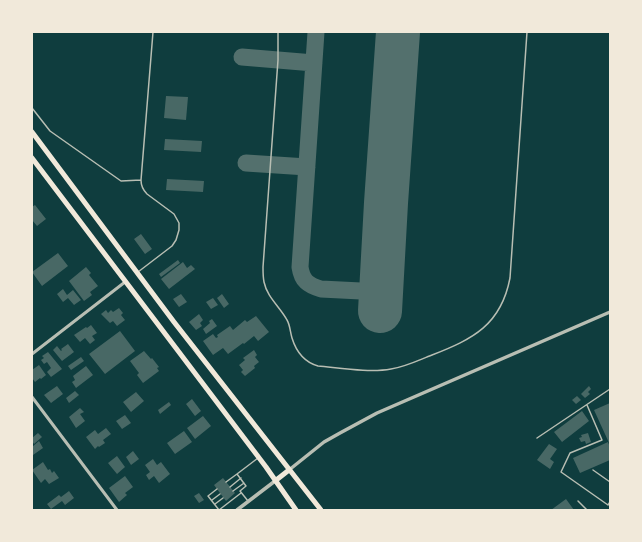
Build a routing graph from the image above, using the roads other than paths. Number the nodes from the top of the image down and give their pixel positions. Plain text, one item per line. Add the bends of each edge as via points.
1 (153, 32) edge
2 (278, 32) edge
3 (527, 32) edge
4 (32, 108) edge
5 (32, 132) edge
6 (32, 158) edge
7 (141, 180) junction
8 (137, 272) junction
9 (125, 282) junction
10 (610, 312) edge
11 (32, 354) edge
12 (610, 389) edge
13 (32, 397) edge
14 (587, 404) junction
15 (537, 438) dead end
16 (259, 458) junction
17 (289, 470) junction
18 (593, 470) dead end
19 (237, 474) junction
20 (241, 478) junction
21 (275, 481) junction
22 (226, 482) dead end
23 (610, 482) edge
24 (244, 483) junction
25 (230, 487) dead end
26 (217, 489) dead end
27 (233, 491) dead end
28 (242, 493) junction
29 (220, 494) dead end
30 (224, 498) dead end
31 (212, 500) junction
32 (248, 501) junction
33 (578, 501) dead end
34 (610, 502) edge
35 (215, 504) junction
36 (608, 505) junction
37 (610, 507) edge
38 (117, 510) edge
39 (237, 510) edge
40 (296, 510) edge
41 (320, 510) edge
42 (587, 510) edge

1 - 7 lane
2 - 3 lane via 264,284 287,320 296,348 304,359 318,366 380,370 402,367 469,339 488,323 505,298 510,278
4 - 7 lane via 50,131 121,181
5 - 8 highway
6 - 9 highway
7 - 8 lane via 144,191 174,214 179,223 179,230 172,246
8 - 17 highway
9 - 11 street
9 - 16 highway
10 - 17 street via 377,414 324,442
12 - 14 lane
13 - 38 street
14 - 15 lane
14 - 36 lane via 602,440 570,453 561,472
16 - 19 lane
16 - 21 highway
17 - 21 highway
17 - 41 highway
18 - 23 lane
19 - 20 lane
19 - 22 lane
20 - 24 lane
20 - 25 lane
21 - 32 street
21 - 40 highway
24 - 27 lane
24 - 28 lane via 246,486 240,491
26 - 31 lane via 208,496
28 - 32 lane
28 - 35 lane via 219,510
29 - 31 lane
30 - 35 lane
31 - 35 lane
32 - 39 street
33 - 42 lane
34 - 36 lane
36 - 37 lane

